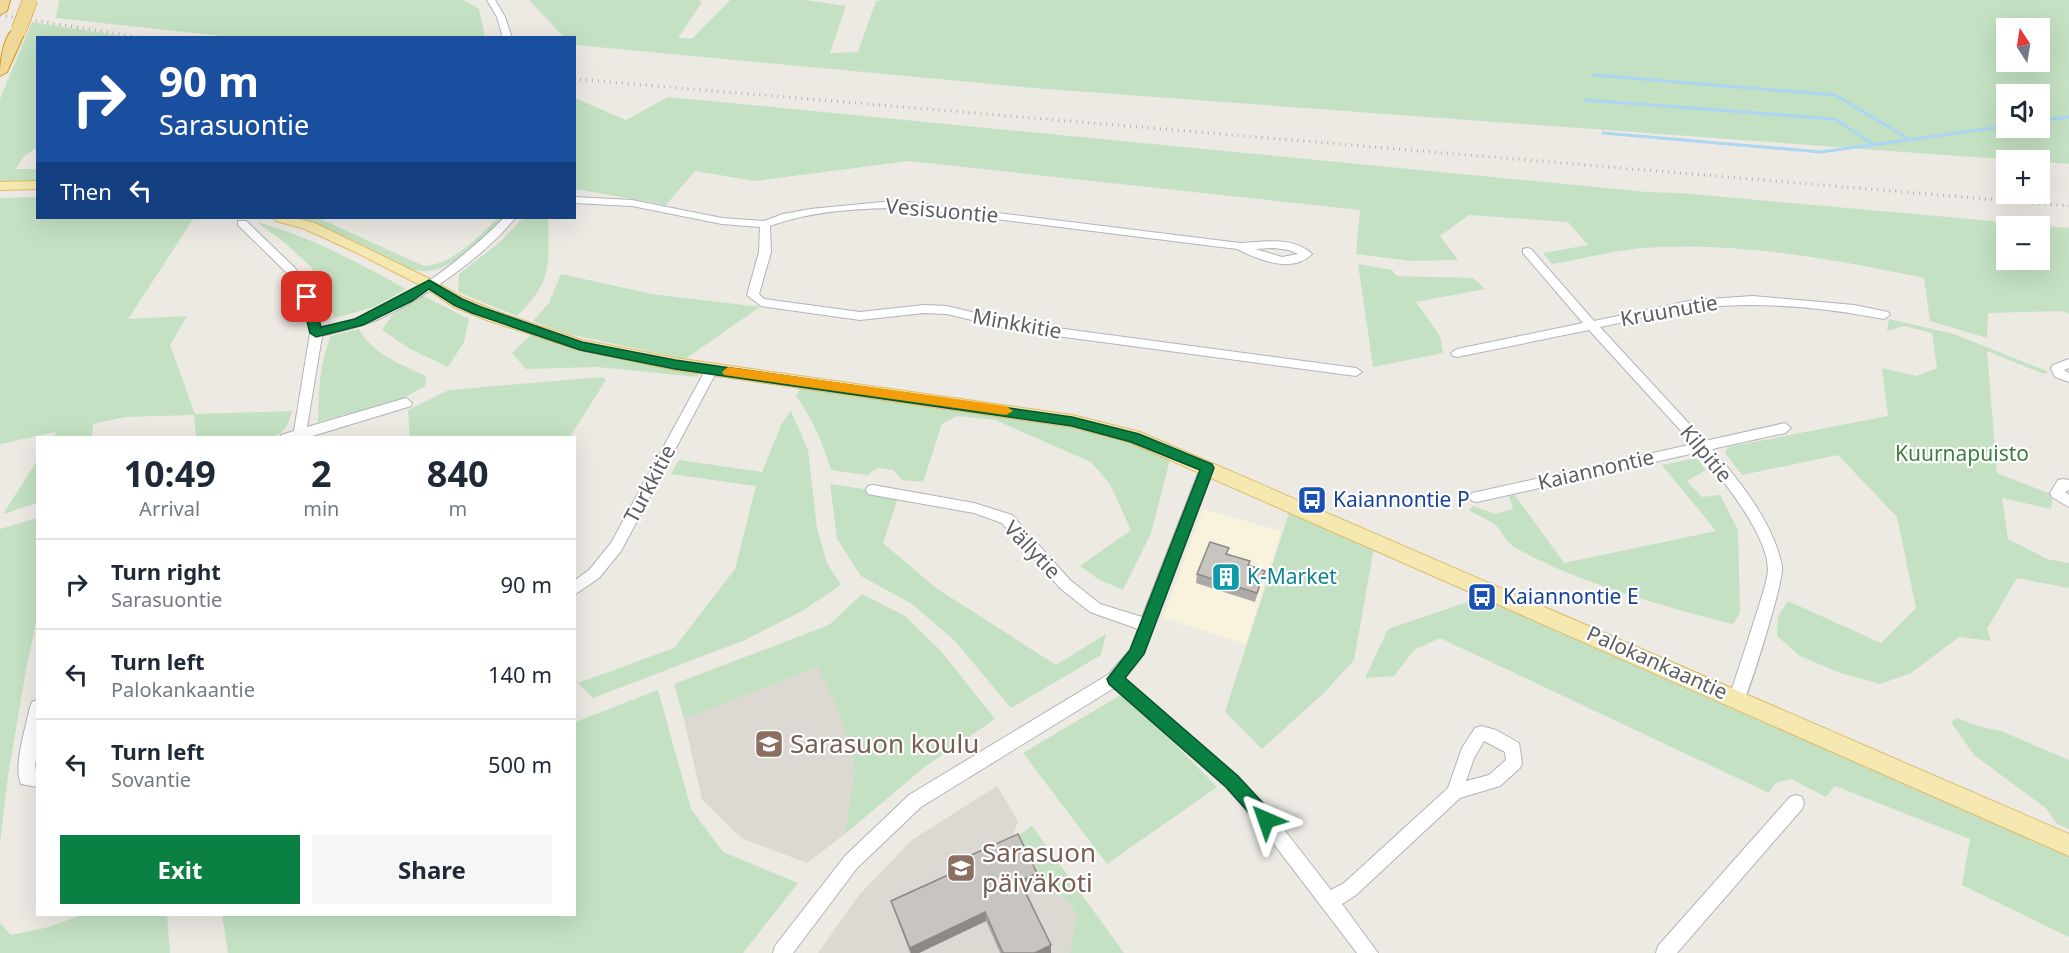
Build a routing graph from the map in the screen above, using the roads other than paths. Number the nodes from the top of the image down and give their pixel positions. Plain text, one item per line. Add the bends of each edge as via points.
1 (3, 0) edge
2 (30, 0) edge
3 (492, 0) edge
4 (0, 11) edge
5 (507, 36) edge
6 (0, 72) edge
7 (36, 185) edge
8 (0, 186) edge
9 (576, 200) edge
10 (285, 219) edge
11 (509, 219) edge
12 (242, 223) dead end
13 (765, 224) junction
14 (1240, 246) dead end
15 (1527, 251) dead end
16 (429, 284) junction
17 (1884, 315) dead end
18 (1591, 325) junction
19 (316, 333) junction
20 (1456, 353) dead end
21 (2069, 363) edge
22 (712, 369) junction
23 (1356, 372) dead end
24 (2069, 378) edge
25 (406, 403) dead end
26 (1785, 428) dead end
27 (299, 436) edge
28 (1701, 446) junction
29 (1208, 468) junction
30 (2069, 485) edge
31 (873, 490) dead end
32 (1477, 497) dead end
33 (2069, 502) edge
34 (576, 588) edge
35 (1146, 625) junction
36 (1115, 679) junction
37 (1737, 698) junction
38 (36, 717) edge
39 (36, 778) edge
40 (1455, 792) dead end
41 (1796, 803) dead end
42 (2069, 845) edge
43 (1329, 901) junction
44 (782, 953) edge
45 (1369, 953) edge
46 (1665, 953) edge

1 - 4 highway
2 - 6 highway, bridge
3 - 5 street
7 - 8 main road
9 - 13 street, Vesisuontie via 632,203 722,221
10 - 16 main road, Palokankaantie via 310,226
11 - 16 street via 489,240
12 - 19 street via 291,271 307,297
13 - 14 street, Vesisuontie via 810,212 908,205
13 - 23 street, Minkkitie via 765,252 753,295 760,302 860,316 947,310 1013,326
15 - 18 street, Kilpitie
16 - 19 street via 359,322
16 - 22 main road, Palokankaantie via 467,306 580,345
17 - 18 street, Kruunutie via 1753,300 1694,304
18 - 20 street, Kruunutie
18 - 28 street, Kilpitie
19 - 27 street
21 - 24 street via 2057,368 2059,374
22 - 29 main road, Palokankaantie via 1072,421 1134,438
22 - 34 street, Turkkitie via 616,547 594,574
25 - 27 street
26 - 28 street, Kaiannontie
28 - 32 street, Kaiannontie
28 - 37 street, Kilpitie via 1741,496 1763,532 1776,570
29 - 35 street
29 - 37 main road, Palokankaantie
30 - 33 street via 2063,484 2057,493
31 - 35 street, Vällytie via 974,508 1007,519 1065,584 1095,608
35 - 36 street via 1136,654
36 - 43 street via 1232,782
36 - 44 street via 915,801 850,862
37 - 42 main road, Palokankaantie
38 - 39 street via 27,779
40 - 43 street via 1350,889
41 - 46 street
43 - 45 street

